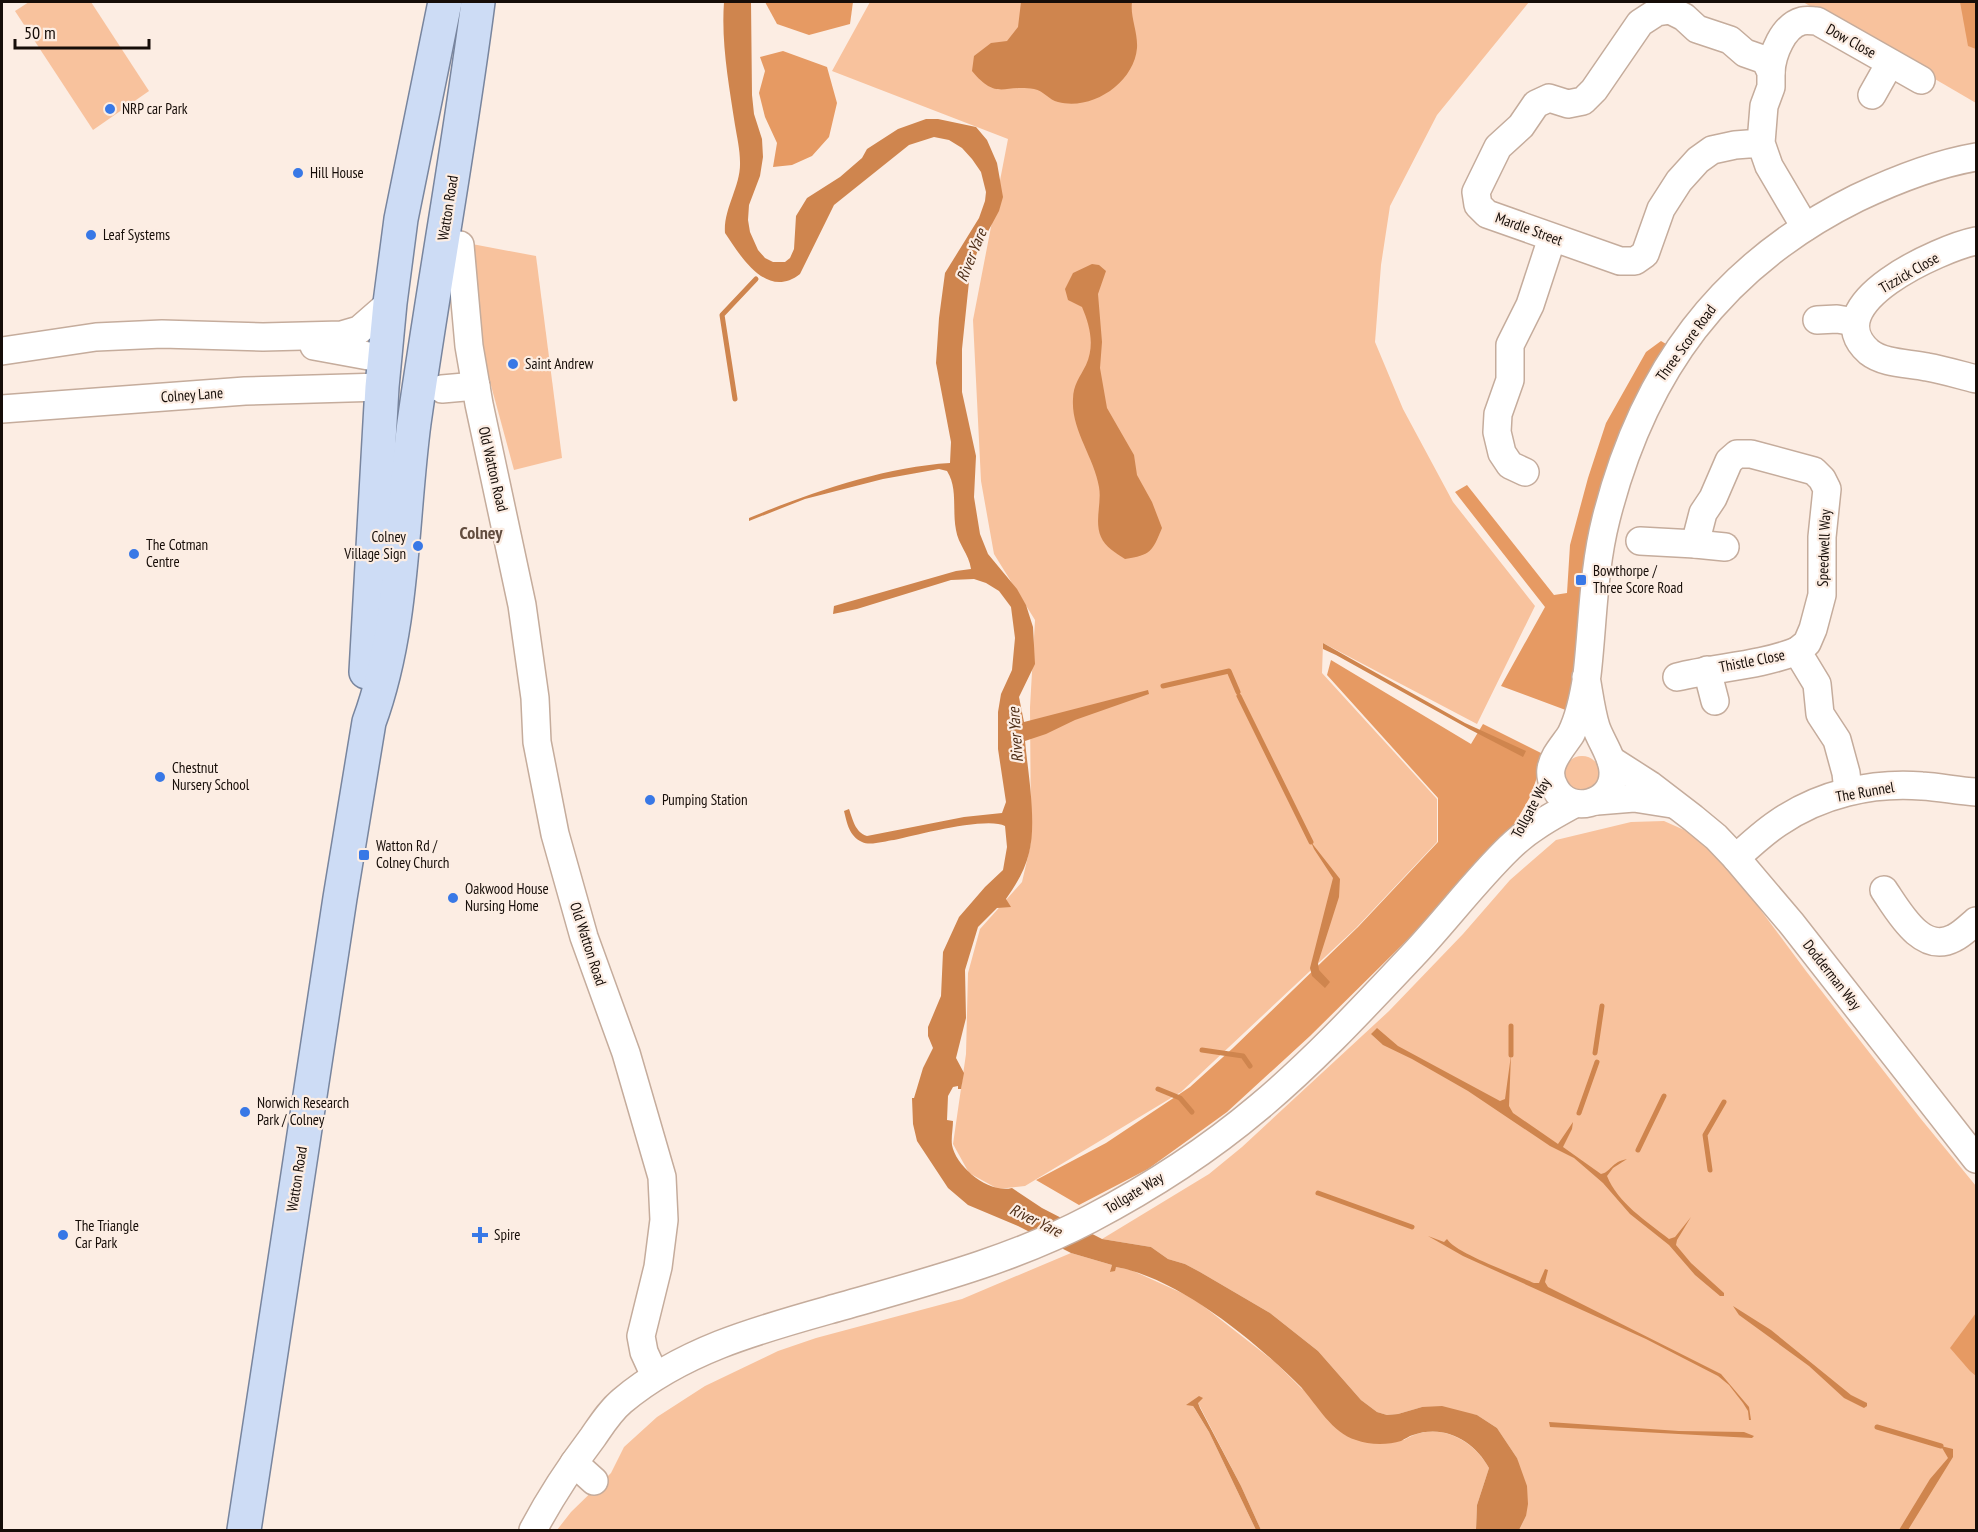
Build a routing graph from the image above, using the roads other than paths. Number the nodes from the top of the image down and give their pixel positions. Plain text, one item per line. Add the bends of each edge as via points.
1 (445, 2) edge
2 (472, 2) edge
3 (478, 2) edge
4 (1890, 63) junction
5 (1771, 72) junction
6 (1921, 80) dead end
7 (1872, 95) dead end
8 (1761, 143) junction
9 (1977, 157) edge
10 (1805, 227) junction
11 (1552, 238) junction
12 (1977, 241) edge
13 (460, 244) dead end
14 (390, 303) junction
15 (1816, 320) dead end
16 (1855, 322) junction
17 (263, 337) junction
18 (2, 351) edge
19 (388, 373) junction
20 (1977, 379) edge
21 (476, 387) junction
22 (441, 389) dead end
23 (2, 410) edge
24 (416, 413) junction
25 (1525, 472) dead end
26 (1640, 542) dead end
27 (1695, 544) junction
28 (1725, 547) dead end
29 (1797, 651) junction
30 (1707, 670) junction
31 (1586, 677) junction
32 (1677, 677) dead end
33 (1715, 701) dead end
34 (369, 722) junction
35 (1609, 757) junction
36 (1556, 759) junction
37 (1848, 791) junction
38 (1977, 792) edge
39 (1585, 802) junction
40 (1674, 804) junction
41 (1511, 846) junction
42 (1736, 858) junction
43 (1884, 890) dead end
44 (1977, 921) edge
45 (1977, 1159) edge
46 (655, 1376) junction
47 (574, 1463) junction
48 (594, 1481) dead end
49 (244, 1530) edge
50 (533, 1530) edge

1 - 14 main road, Watton Road via 401,219
2 - 19 main road, Watton Road via 408,342
3 - 24 main road, Watton Road
4 - 5 street, Dow Close via 1817,21 1803,21 1790,28 1772,60
4 - 6 street, Dow Close
4 - 7 street, Dow Close
5 - 8 street
5 - 11 street, Mardle Street via 1765,60 1745,53 1730,40 1697,29 1670,10 1656,12 1640,23 1583,101 1568,104 1549,98 1536,104 1521,126 1498,147 1476,192 1478,205 1487,214
8 - 10 street via 1769,166
8 - 11 street, Mardle Street via 1712,150 1698,160 1661,209 1645,254 1635,261 1620,261
9 - 10 street, Three Score Road via 1882,186
10 - 31 street, Three Score Road via 1724,292 1674,354 1653,391 1618,475 1605,520 1597,560
11 - 25 street via 1530,305 1510,345 1510,380 1498,414 1502,453 1509,465
12 - 16 street, Tizzick Close via 1917,264 1879,287
13 - 21 street, Old Watton Road via 465,318
14 - 17 street via 359,330 342,335
14 - 19 main road, Watton Road
15 - 16 street
16 - 20 street via 1860,342 1871,354
17 - 18 street via 96,337
17 - 19 street
19 - 23 street, Colney Lane via 245,391
19 - 24 main road, Watton Road via 407,388
19 - 34 main road, Watton Road via 366,679
21 - 22 street
21 - 46 street, Old Watton Road via 522,605 537,742 555,834 662,1177 664,1220 658,1267 641,1336
24 - 34 main road, Watton Road via 392,627 380,694
26 - 27 street
27 - 28 street
27 - 29 street, Speedwell Way via 1703,513 1729,461 1737,454 1752,454 1814,471 1822,479 1827,489 1822,594 1807,643
29 - 30 street, Thistle Close via 1759,663
29 - 37 street via 1817,684 1820,714 1837,740
30 - 32 street, Thistle Close
30 - 33 street, Thistle Close
31 - 35 street, Three Score Road via 1595,726
31 - 36 street, Three Score Road via 1580,711
34 - 49 main road, Watton Road
35 - 36 street via 1584,742 1575,743
35 - 39 street, Three Score Road via 1614,771 1608,791
35 - 40 street, Dodderman Way
36 - 39 street via 1552,780 1556,791 1564,799
36 - 41 street, Tollgate Way
37 - 38 street, The Runnel via 1886,785
37 - 42 street, The Runnel via 1777,823
39 - 40 street, Dodderman Way via 1634,798
39 - 41 street, Tollgate Way via 1542,822
40 - 42 street, Dodderman Way
41 - 46 street, Tollgate Way via 1340,1030 1259,1107 1204,1150 1091,1219 1035,1245 755,1332
42 - 45 street, Dodderman Way
43 - 44 street via 1921,937 1937,942 1953,939
46 - 47 street via 612,1411
47 - 48 street
47 - 50 street

